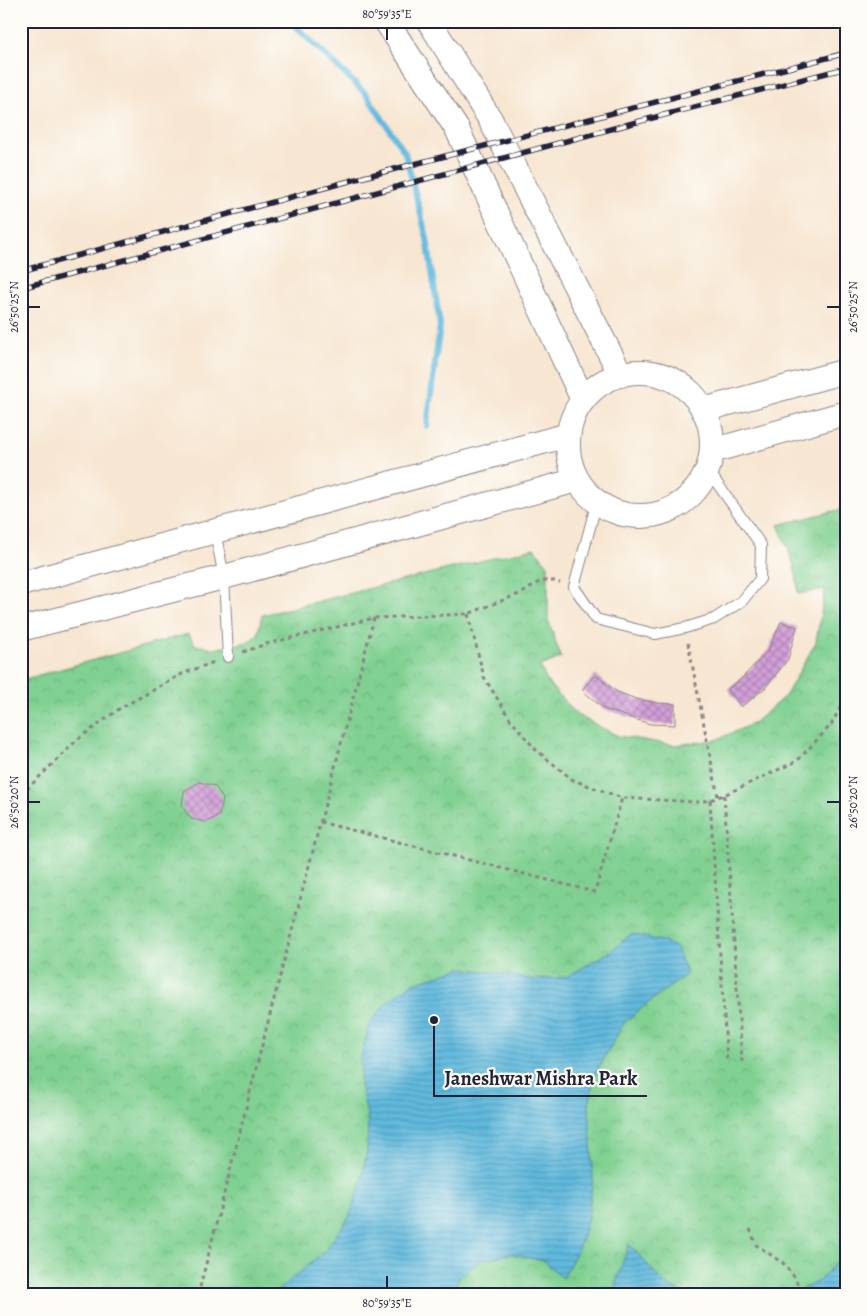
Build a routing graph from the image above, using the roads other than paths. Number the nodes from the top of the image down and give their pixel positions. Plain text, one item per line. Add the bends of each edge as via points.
1 (386, 21) edge
2 (429, 21) edge
3 (846, 371) edge
4 (621, 375) junction
5 (583, 400) junction
6 (703, 410) junction
7 (846, 413) edge
8 (568, 435) junction
9 (709, 460) junction
10 (577, 480) junction
11 (597, 501) junction
12 (216, 531) junction
13 (224, 577) junction
14 (21, 584) edge
15 (21, 629) edge
16 (228, 657) dead end

1 - 5 street via 457,128
2 - 4 street via 490,119
3 - 6 street
4 - 5 street via 600,384
4 - 6 street via 641,372 660,375 692,395
5 - 8 street via 573,416
6 - 9 street via 712,437
7 - 9 street
8 - 10 street via 571,466
8 - 12 street
9 - 11 street via 699,485 672,508 637,516 619,513
9 - 11 lane via 762,545 760,579 742,601 714,619 655,634 596,619 574,588
10 - 11 street
10 - 13 street
12 - 13 lane
12 - 14 street
13 - 15 street
13 - 16 lane

